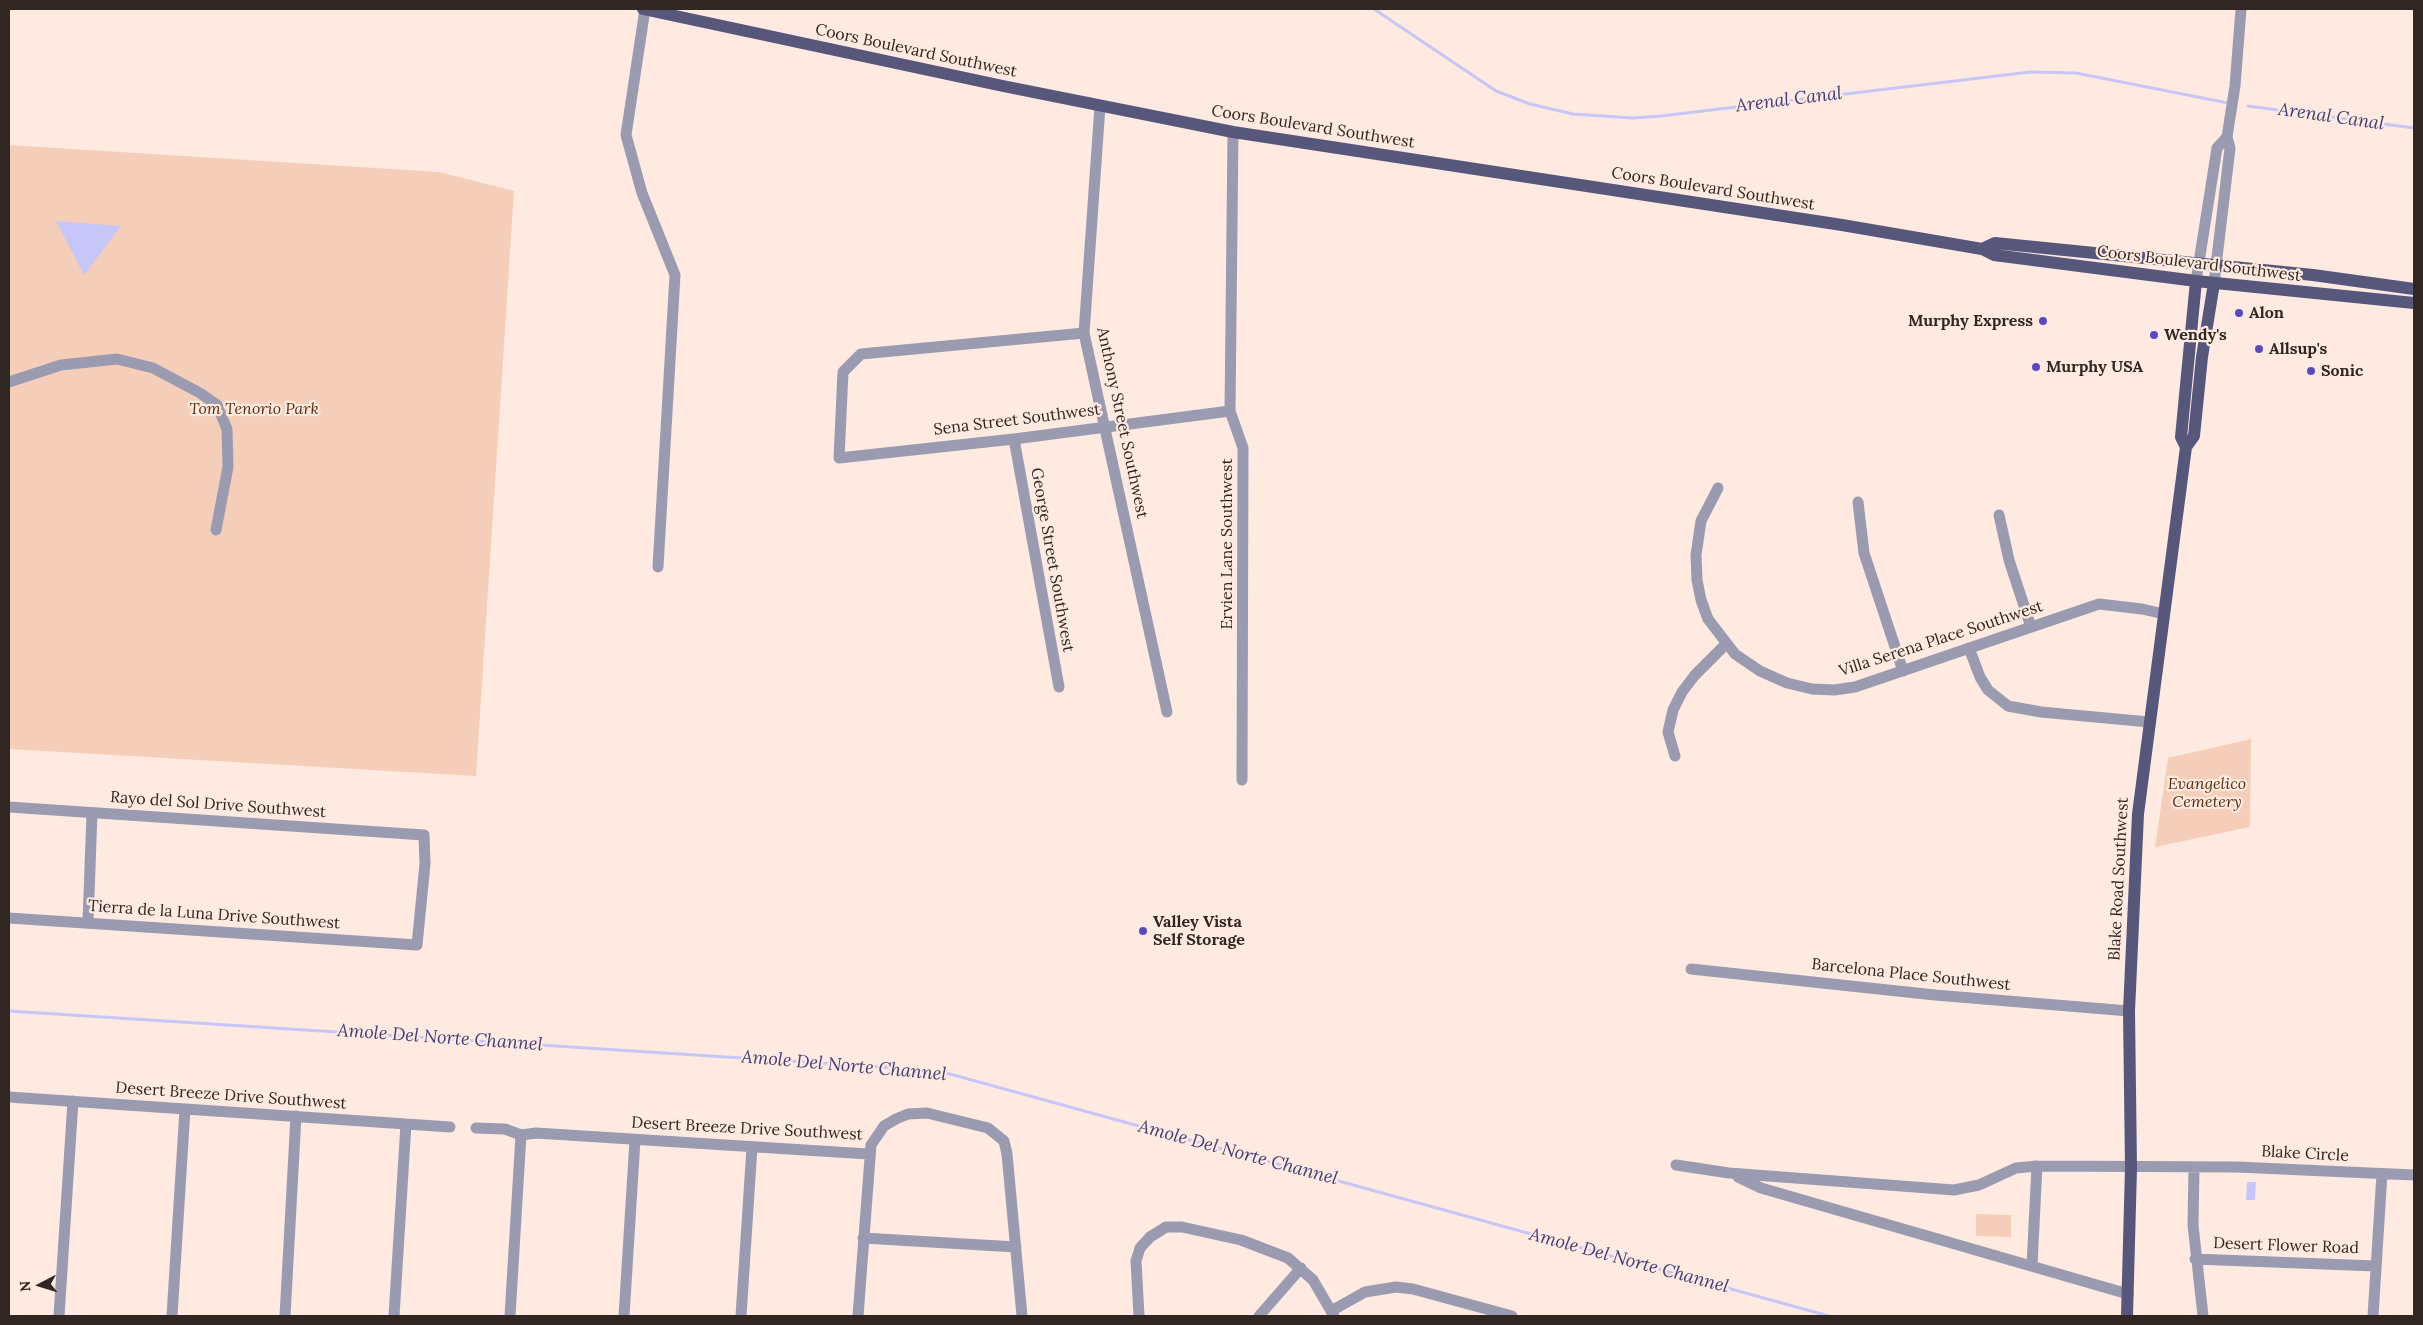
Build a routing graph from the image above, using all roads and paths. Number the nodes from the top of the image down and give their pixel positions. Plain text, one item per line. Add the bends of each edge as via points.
1 (644, 9) edge
2 (2241, 9) edge
3 (1100, 106) junction
4 (1233, 132) junction
5 (2226, 137) junction
6 (1982, 249) junction
7 (2198, 264) junction
8 (2216, 265) junction
9 (2196, 282) junction
10 (2214, 283) junction
11 (2414, 289) edge
12 (2414, 304) edge
13 (1084, 333) junction
14 (9, 382) edge
15 (1230, 411) junction
16 (1106, 425) junction
17 (1014, 439) junction
18 (2186, 447) junction
19 (1718, 488) dead end
20 (1858, 502) dead end
21 (1999, 515) dead end
22 (216, 530) dead end
23 (658, 567) dead end
24 (2164, 614) junction
25 (2030, 627) junction
26 (1726, 644) junction
27 (1969, 648) junction
28 (1903, 671) junction
29 (1059, 687) dead end
30 (1167, 712) dead end
31 (2149, 722) junction
32 (1675, 756) dead end
33 (1242, 780) dead end
34 (9, 807) edge
35 (92, 813) junction
36 (9, 918) edge
37 (88, 922) junction
38 (417, 945) joint
39 (1691, 969) dead end
40 (2129, 1011) junction
41 (9, 1097) edge
42 (73, 1101) junction
43 (185, 1109) junction
44 (296, 1116) junction
45 (406, 1124) junction
46 (450, 1127) dead end
47 (476, 1128) dead end
48 (521, 1135) junction
49 (635, 1140) junction
50 (752, 1147) junction
51 (868, 1154) junction
52 (1676, 1165) dead end
53 (2037, 1166) junction
54 (2131, 1168) junction
55 (2194, 1168) junction
56 (1729, 1173) junction
57 (2382, 1174) junction
58 (2414, 1175) edge
59 (863, 1238) junction
60 (1016, 1247) junction
61 (2195, 1259) junction
62 (2032, 1265) junction
63 (2375, 1266) junction
64 (1301, 1268) junction
65 (2128, 1294) junction
66 (1333, 1313) edge
67 (59, 1316) edge
68 (172, 1316) edge
69 (285, 1316) edge
70 (394, 1316) edge
71 (510, 1316) edge
72 (624, 1316) edge
73 (741, 1316) edge
74 (858, 1316) edge
75 (1022, 1316) edge
76 (1139, 1316) edge
77 (1259, 1316) edge
78 (1512, 1316) edge
79 (2127, 1316) edge
80 (2203, 1316) edge
81 (2374, 1316) edge

1 - 3 main road, Coors Boulevard Southwest
1 - 23 street via 626,135 642,192 675,275
2 - 5 street, Blake Road Southwest via 2235,86
3 - 4 main road, Coors Boulevard Southwest
3 - 13 street, Anthony Street Southwest
4 - 6 main road, Coors Boulevard Southwest
4 - 15 street, Ervien Lane Southwest
5 - 7 street, Blake Road Southwest via 2217,148
5 - 8 street, Blake Road Southwest via 2230,148
6 - 7 main road, Coors Boulevard Southwest via 1995,243
6 - 9 main road, Coors Boulevard Southwest via 1994,255
7 - 8 main road, Coors Boulevard Southwest
7 - 9 street, Blake Road Southwest
8 - 10 street, Blake Road Southwest
8 - 11 main road, Coors Boulevard Southwest
9 - 10 main road, Coors Boulevard Southwest
9 - 18 main road, Blake Road Southwest via 2181,437
10 - 12 main road, Coors Boulevard Southwest
10 - 18 main road, Blake Road Southwest via 2194,436
13 - 16 street, Anthony Street Southwest
13 - 17 street, Sena Street Southwest via 861,354 844,372 839,458
14 - 22 street via 61,365 117,359 153,368 217,405 227,429 228,467
15 - 16 street, Sena Street Southwest
15 - 33 street, Ervien Lane Southwest via 1243,448
16 - 17 street, Sena Street Southwest
16 - 30 street, Anthony Street Southwest
17 - 29 street, George Street Southwest
18 - 24 main road, Blake Road Southwest
19 - 26 street, Villa Serena Place Southwest via 1700,521 1697,580 1700,600 1708,619
20 - 28 street via 1864,553
21 - 25 street via 2008,560
24 - 25 street, Villa Serena Place Southwest via 2099,604
24 - 31 main road, Blake Road Southwest
25 - 27 street, Villa Serena Place Southwest
26 - 28 street, Villa Serena Place Southwest via 1760,672 1812,689 1855,687
26 - 32 street via 1695,675 1673,710 1668,732
27 - 28 street, Villa Serena Place Southwest
27 - 31 street via 1988,690 2008,706
31 - 40 main road, Blake Road Southwest via 2138,814
34 - 35 street, Rayo del Sol Drive Southwest
35 - 37 street
35 - 38 street, Rayo del Sol Drive Southwest via 424,835 425,864
36 - 37 street, Tierra de la Luna Drive Southwest
37 - 38 street, Tierra de la Luna Drive Southwest
39 - 40 street, Barcelona Place Southwest via 1935,995
40 - 54 main road, Blake Road Southwest
41 - 42 street, Desert Breeze Drive Southwest
42 - 43 street, Desert Breeze Drive Southwest
42 - 67 street
43 - 44 street, Desert Breeze Drive Southwest
43 - 68 street
44 - 45 street, Desert Breeze Drive Southwest
44 - 69 street
45 - 46 street, Desert Breeze Drive Southwest
45 - 70 street
47 - 48 street, Desert Breeze Drive Southwest via 505,1129
48 - 49 street, Desert Breeze Drive Southwest via 536,1133
48 - 71 street
49 - 50 street, Desert Breeze Drive Southwest
49 - 72 street
50 - 51 street, Desert Breeze Drive Southwest
50 - 73 street
51 - 59 street
51 - 60 street, Desert Breeze Drive Southwest via 884,1126 908,1114 928,1113 988,1128 1004,1141
52 - 56 street
53 - 54 street, Blake Circle
53 - 56 street, Blake Circle via 2016,1168 1979,1185 1954,1190
53 - 62 street
54 - 55 street, Blake Circle
54 - 65 main road, Blake Road Southwest
55 - 57 street, Blake Circle
55 - 61 street
56 - 62 street via 1761,1188
57 - 58 street, Blake Circle
57 - 63 street
59 - 60 street
59 - 74 street
60 - 75 street
61 - 63 street, Desert Flower Road
61 - 80 street
62 - 65 street
63 - 81 street
64 - 66 street via 1313,1280
64 - 76 street via 1272,1250 1198,1229 1166,1227 1140,1248 1136,1261
64 - 77 street
65 - 79 main road, Blake Road Southwest
66 - 78 street via 1365,1292 1396,1287

